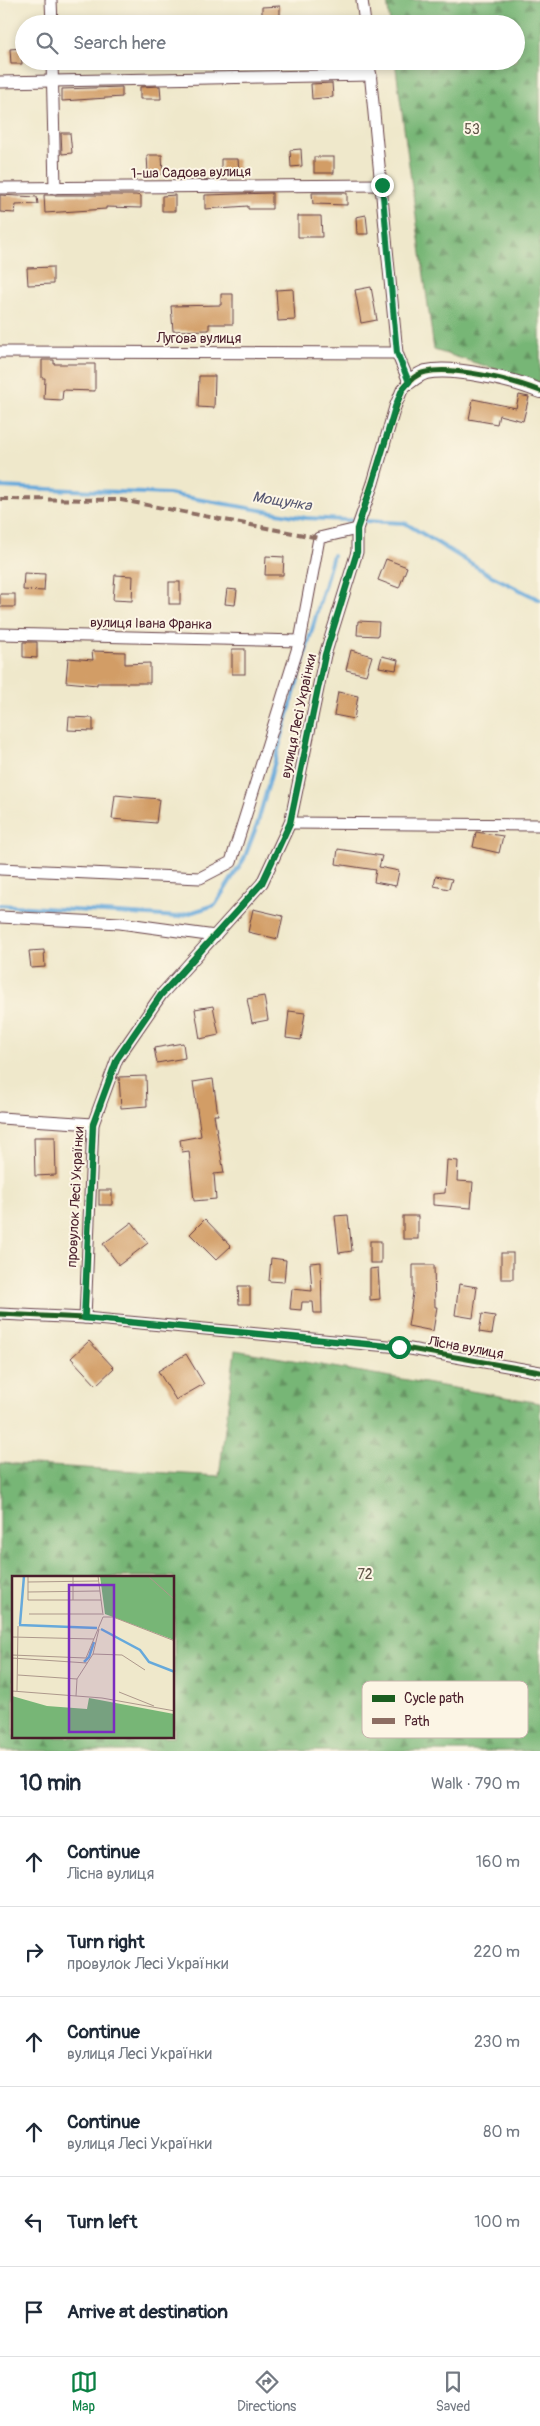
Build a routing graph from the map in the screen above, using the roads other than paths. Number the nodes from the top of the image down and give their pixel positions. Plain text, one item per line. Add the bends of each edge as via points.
1 (52, 0) edge
2 (362, 0) edge
3 (52, 15) edge
4 (364, 15) edge
5 (52, 70) edge
6 (370, 70) edge
7 (371, 75) junction
8 (0, 82) edge
9 (53, 82) junction
10 (382, 185) junction
11 (0, 188) edge
12 (55, 188) junction
13 (0, 352) edge
14 (397, 353) junction
15 (409, 382) junction
16 (540, 391) edge
17 (357, 529) junction
18 (0, 634) edge
19 (300, 642) junction
20 (290, 823) junction
21 (540, 825) edge
22 (0, 869) edge
23 (0, 917) edge
24 (215, 936) junction
25 (0, 1118) edge
26 (93, 1124) junction
27 (0, 1314) edge
28 (84, 1318) junction
29 (540, 1372) edge

1 - 3 street
2 - 4 street
5 - 9 street
6 - 7 street
7 - 9 street
7 - 10 street
8 - 9 street
9 - 12 street
10 - 12 street, 1-ша Садова вулиця
10 - 14 street
11 - 12 street, 1-ша Садова вулиця
13 - 14 street, Лугова вулиця
14 - 15 street
15 - 16 street via 426,372 448,372 492,377
15 - 17 street, вулиця Лесі Українки via 395,407
17 - 19 street via 319,538
17 - 20 street, вулиця Лесі Українки via 357,552 325,655
18 - 19 street, вулиця Івана Франка
19 - 22 street via 231,862 200,878
20 - 21 street
20 - 24 street, вулиця Лесі Українки via 262,883
23 - 24 street via 120,924
24 - 26 street, провулок Лесі Українки via 161,995 117,1059
25 - 26 street
26 - 28 street, провулок Лесі Українки
27 - 28 street, Лісна вулиця
28 - 29 street, Лісна вулиця via 399,1347

